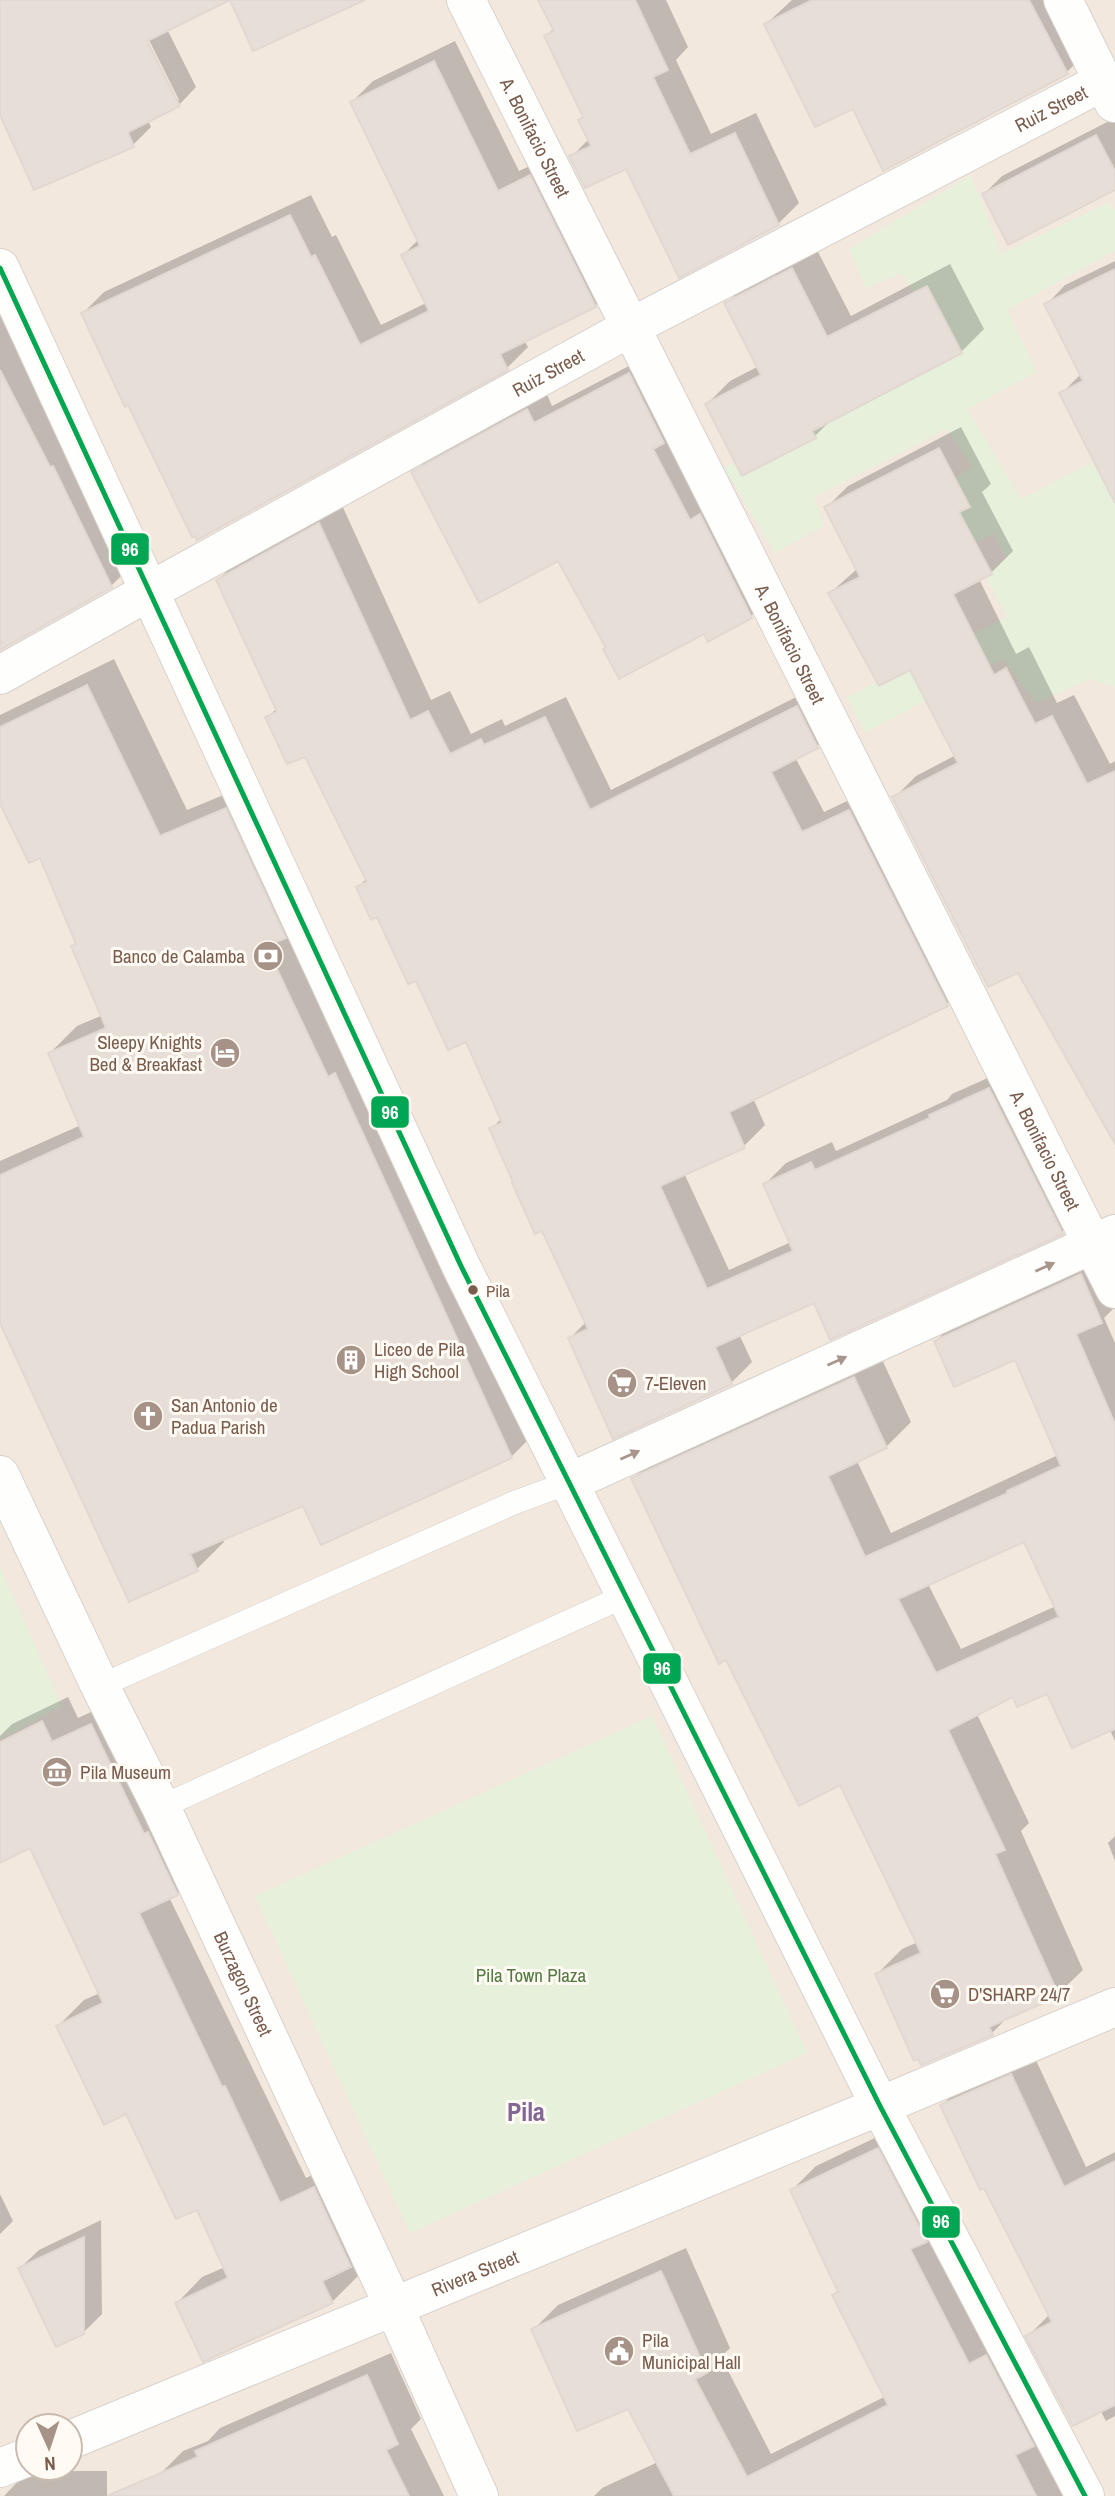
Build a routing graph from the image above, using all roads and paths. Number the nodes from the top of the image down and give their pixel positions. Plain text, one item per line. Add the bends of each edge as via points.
1 (466, 0) edge
2 (1063, 0) edge
3 (1109, 93) edge
4 (0, 268) edge
5 (631, 327) junction
6 (148, 592) junction
7 (0, 675) edge
8 (1104, 1240) edge
9 (1115, 1289) edge
10 (0, 1475) edge
11 (568, 1483) junction
12 (625, 1596) junction
13 (100, 1686) junction
14 (161, 1807) junction
15 (1115, 2007) edge
16 (880, 2106) junction
17 (394, 2307) junction
18 (84, 2434) edge
19 (479, 2496) edge
20 (1085, 2496) edge

1 - 5 street, A. Bonifacio Street
2 - 3 street
3 - 5 street, Ruiz Street
4 - 6 street
5 - 6 street, Ruiz Street
5 - 8 street, A. Bonifacio Street
6 - 7 street, Ruiz Street
6 - 11 street via 461,1266
8 - 9 street, A. Bonifacio Street
11 -> 8 street
10 - 13 street, Burzagon Street
11 - 12 street
11 - 13 lane
12 - 14 lane
12 - 16 street
13 - 14 street, Burzagon Street
14 - 17 street, Burzagon Street
15 - 16 street, Rivera Street
16 - 17 street, Rivera Street
16 - 20 street
17 - 18 street, Rivera Street
17 - 19 street, Burzagon Street

